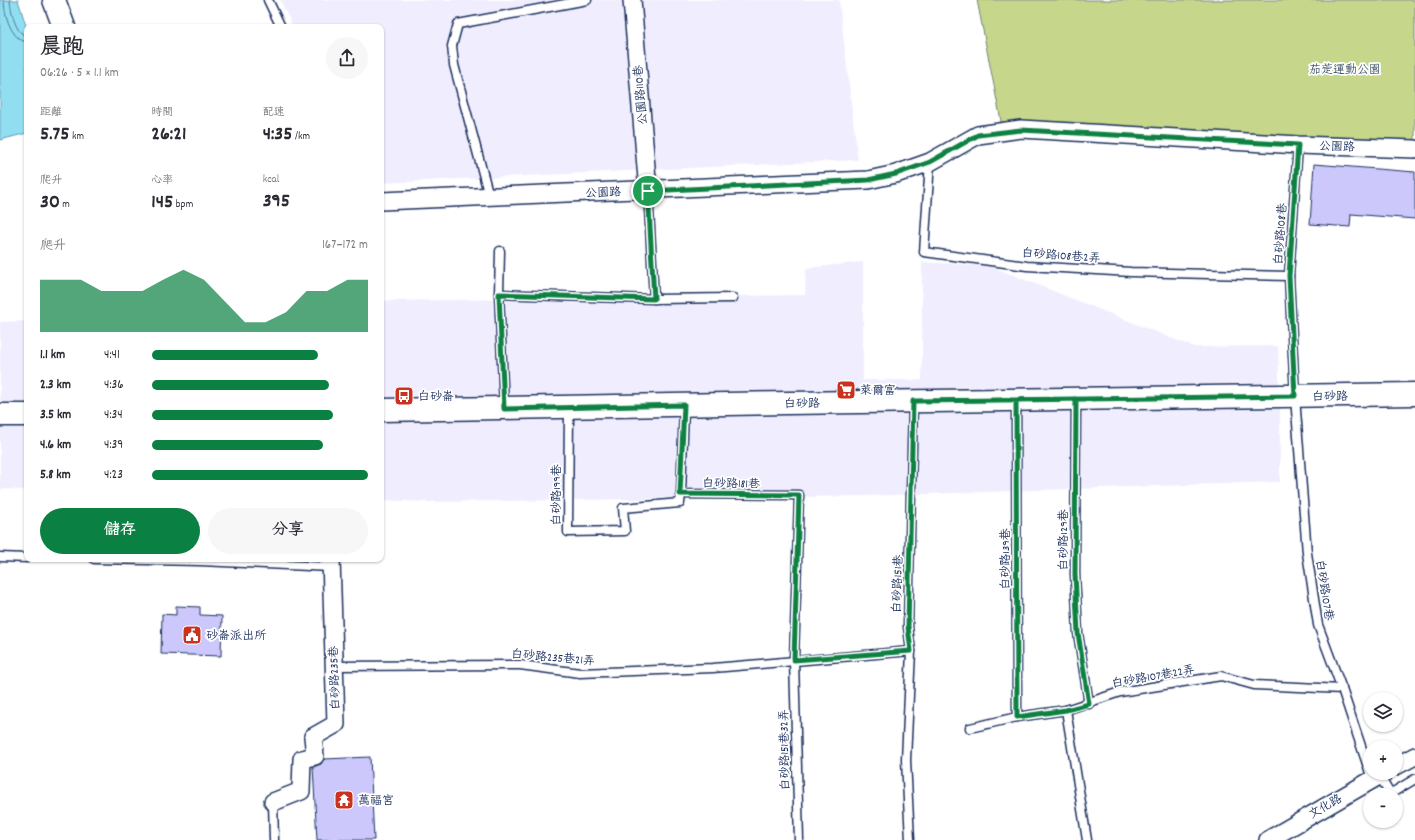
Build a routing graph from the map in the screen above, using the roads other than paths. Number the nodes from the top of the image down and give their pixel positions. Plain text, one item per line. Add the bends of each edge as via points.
1 (54, 0) edge
2 (268, 0) edge
3 (588, 0) edge
4 (632, 0) edge
5 (63, 24) edge
6 (280, 24) edge
7 (1298, 145) junction
8 (1415, 149) edge
9 (930, 162) junction
10 (648, 191) junction
11 (489, 196) junction
12 (384, 201) edge
13 (500, 251) dead end
14 (1289, 276) junction
15 (499, 294) junction
16 (733, 298) dead end
17 (654, 299) junction
18 (1415, 394) edge
19 (1295, 396) junction
20 (1076, 399) junction
21 (1016, 400) junction
22 (913, 401) junction
23 (684, 405) junction
24 (569, 407) junction
25 (504, 409) junction
26 (384, 410) edge
27 (0, 415) edge
28 (24, 415) edge
29 (680, 494) junction
30 (799, 495) joint
31 (0, 557) edge
32 (24, 558) edge
33 (287, 562) edge
34 (331, 563) edge
35 (911, 651) junction
36 (794, 660) junction
37 (334, 666) junction
38 (1342, 689) junction
39 (1089, 704) junction
40 (1066, 710) junction
41 (1017, 717) junction
42 (970, 728) dead end
43 (1363, 740) edge
44 (1415, 756) edge
45 (1403, 762) edge
46 (1371, 780) edge
47 (1381, 780) edge
48 (1415, 780) edge
49 (274, 802) joint
50 (274, 840) edge
51 (799, 840) edge
52 (910, 840) edge
53 (1087, 840) edge
54 (1268, 840) edge

1 - 5 street
2 - 6 lane
3 - 11 lane via 458,24 452,46 454,65
4 - 10 street, 公園路110巷
7 - 8 street, 公園路
7 - 9 street, 公園路 via 1021,130 978,135
7 - 14 lane, 白砂路108巷
9 - 10 street, 公園路 via 896,174 868,180
9 - 14 lane, 白砂路108巷2弄 via 924,252 1027,266 1131,272
10 - 11 street, 公園路
10 - 17 lane
11 - 12 street, 公園路
13 - 15 lane
14 - 19 lane, 白砂路108巷
15 - 17 lane
15 - 25 lane
16 - 17 lane
18 - 19 street, 白砂路
19 - 20 street, 白砂路
19 - 38 lane, 白砂路107巷 via 1307,553 1318,625
20 - 21 street, 白砂路
20 - 39 lane, 白砂路129巷 via 1075,574 1078,633
21 - 22 street, 白砂路
21 - 41 lane, 白砂路139巷
22 - 23 street, 白砂路
22 - 35 lane, 白砂路151巷 via 908,627
23 - 24 street, 白砂路
23 - 29 lane
24 - 25 street, 白砂路
24 - 29 lane, 白砂路199巷 via 568,532 625,531 623,508 680,503
25 - 26 street, 白砂路
27 - 28 street
29 - 30 lane, 白砂路181巷
30 - 36 lane, 白砂路151巷32弄
31 - 32 lane
33 - 34 lane
34 - 37 street, 白砂路235巷
35 - 36 lane
35 - 52 lane, 白砂路151巷 via 906,760
36 - 37 lane, 白砂路235巷21弄 via 712,668 580,673 520,665
36 - 51 lane, 白砂路151巷32弄
37 - 49 street, 白砂路235巷 via 336,724 313,737 315,756 302,759 301,791
38 - 39 lane, 白砂路107巷22弄 via 1254,686 1221,676 1120,692
38 - 43 lane, 白砂路107巷
39 - 40 lane, 白砂路107巷22弄
40 - 41 lane, 白砂路107巷22弄
40 - 53 lane
41 - 42 lane, 白砂路107巷22弄
44 - 45 street
46 - 54 street, 文化路
47 - 48 lane, 白砂路107巷 via 1390,794
49 - 50 lane

